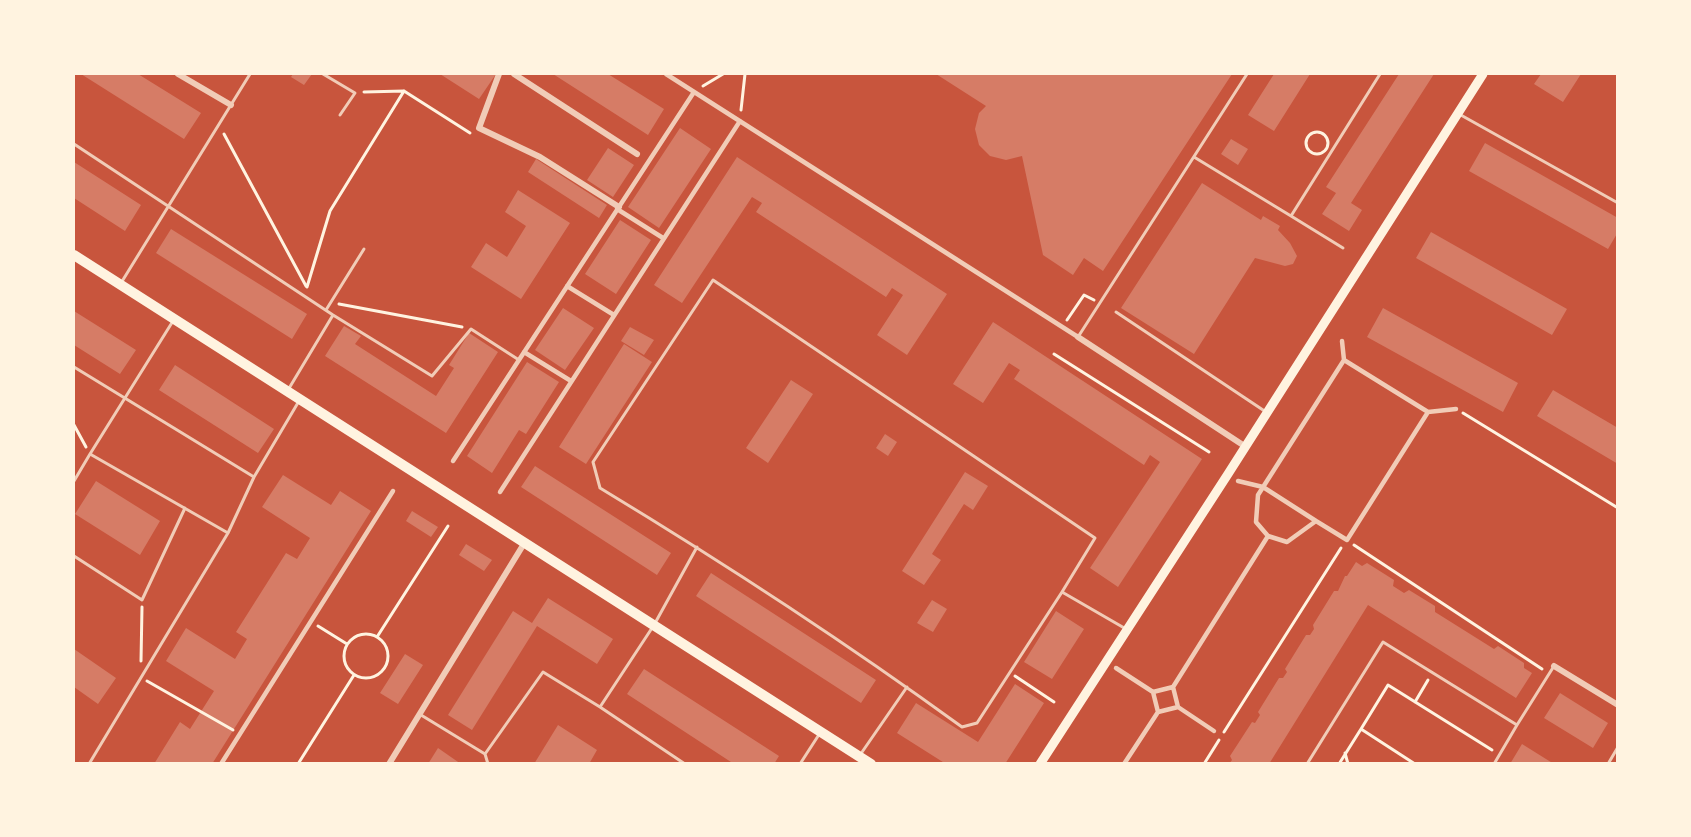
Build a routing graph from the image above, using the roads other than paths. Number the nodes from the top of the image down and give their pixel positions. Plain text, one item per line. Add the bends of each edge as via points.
1 (178, 74) edge
2 (250, 74) edge
3 (323, 74) edge
4 (499, 74) edge
5 (514, 74) edge
6 (666, 74) edge
7 (1247, 74) edge
8 (1380, 74) edge
9 (1483, 74) edge
10 (694, 92) junction
11 (231, 105) junction
12 (1458, 113) junction
13 (340, 115) dead end
14 (740, 121) junction
15 (74, 144) edge
16 (637, 154) joint
17 (1194, 157) junction
18 (649, 161) junction
19 (1617, 203) edge
20 (168, 207) junction
21 (618, 208) junction
22 (1291, 216) junction
23 (663, 238) junction
24 (1343, 248) dead end
25 (364, 249) dead end
26 (74, 255) edge
27 (120, 285) junction
28 (567, 286) junction
29 (326, 310) junction
30 (1116, 312) dead end
31 (333, 315) junction
32 (614, 315) junction
33 (174, 319) junction
34 (1078, 337) junction
35 (1342, 341) dead end
36 (524, 351) junction
37 (519, 360) junction
38 (1344, 360) junction
39 (74, 367) edge
40 (571, 381) junction
41 (287, 391) junction
42 (124, 397) junction
43 (300, 399) junction
44 (1456, 409) road end
45 (1428, 412) junction
46 (1267, 413) junction
47 (1246, 447) junction
48 (90, 454) junction
49 (453, 461) dead end
50 (254, 477) junction
51 (1238, 481) dead end
52 (74, 482) edge
53 (1263, 487) junction
54 (393, 492) dead end
55 (500, 492) dead end
56 (185, 508) junction
57 (1316, 521) junction
58 (228, 533) junction
59 (1268, 536) junction
60 (525, 543) junction
61 (697, 546) junction
62 (74, 556) edge
63 (1062, 592) junction
64 (654, 625) junction
65 (1127, 630) junction
66 (1554, 666) joint
67 (1116, 668) dead end
68 (907, 687) junction
69 (1173, 687) junction
70 (1153, 692) junction
71 (1617, 705) edge
72 (600, 707) junction
73 (1178, 707) junction
74 (1158, 712) junction
75 (419, 714) junction
76 (1517, 725) junction
77 (1214, 731) dead end
78 (821, 732) junction
79 (1617, 747) edge
80 (485, 754) junction
81 (859, 756) junction
82 (88, 764) edge
83 (221, 764) edge
84 (389, 764) edge
85 (488, 764) edge
86 (685, 764) edge
87 (800, 764) edge
88 (871, 764) edge
89 (1040, 764) edge
90 (1124, 764) edge
91 (1307, 764) edge
92 (1494, 764) edge
93 (1608, 764) edge

1 - 11 street
2 - 11 lane
3 - 13 lane via 355,93
4 - 21 street via 479,128 540,157
5 - 16 street
6 - 10 street
7 - 17 lane
8 - 22 lane
9 - 12 main road
10 - 14 street
10 - 18 street
11 - 20 lane
12 - 19 lane
12 - 46 main road
14 - 23 street
14 - 34 street
15 - 20 lane
16 - 18 street
17 - 22 lane
17 - 34 lane
18 - 21 street
20 - 27 lane
20 - 29 lane
21 - 23 street
21 - 28 street
22 - 24 lane
23 - 32 street
25 - 29 lane
26 - 27 main road
27 - 33 main road
28 - 32 street
28 - 36 street
29 - 31 lane
30 - 46 lane
31 - 37 lane via 432,376 471,328
31 - 41 lane
32 - 40 street
33 - 41 main road
33 - 42 lane
34 - 47 street
35 - 38 street
36 - 37 street
36 - 40 street
37 - 49 street
38 - 45 street
38 - 53 street
39 - 42 lane
40 - 55 street
41 - 43 main road
42 - 48 lane
42 - 50 lane
43 - 50 lane
43 - 60 main road
44 - 45 street
45 - 57 street via 1347,540
46 - 47 main road
47 - 65 main road
48 - 52 lane
48 - 56 lane
50 - 58 lane
51 - 53 street
53 - 57 street
53 - 59 street via 1258,495 1256,522
54 - 83 street
56 - 58 lane
56 - 62 lane via 142,600
57 - 59 street via 1287,542
58 - 82 lane
59 - 69 street
60 - 64 main road
60 - 75 street
61 - 63 lane via 600,488 593,462 713,280 1095,538
61 - 64 lane
61 - 68 lane
63 - 65 lane
63 - 68 lane via 977,723 962,727
64 - 72 lane
64 - 78 main road
65 - 89 main road
66 - 71 street
66 - 76 lane
67 - 70 street
68 - 81 lane
69 - 70 street
69 - 73 street
70 - 74 street
72 - 80 lane via 543,672
72 - 86 lane
73 - 74 street
73 - 77 street
74 - 90 street
75 - 80 lane
75 - 84 street
76 - 91 lane via 1383,642
76 - 92 lane
78 - 81 main road
78 - 87 lane
79 - 93 lane
80 - 85 lane
81 - 88 main road

